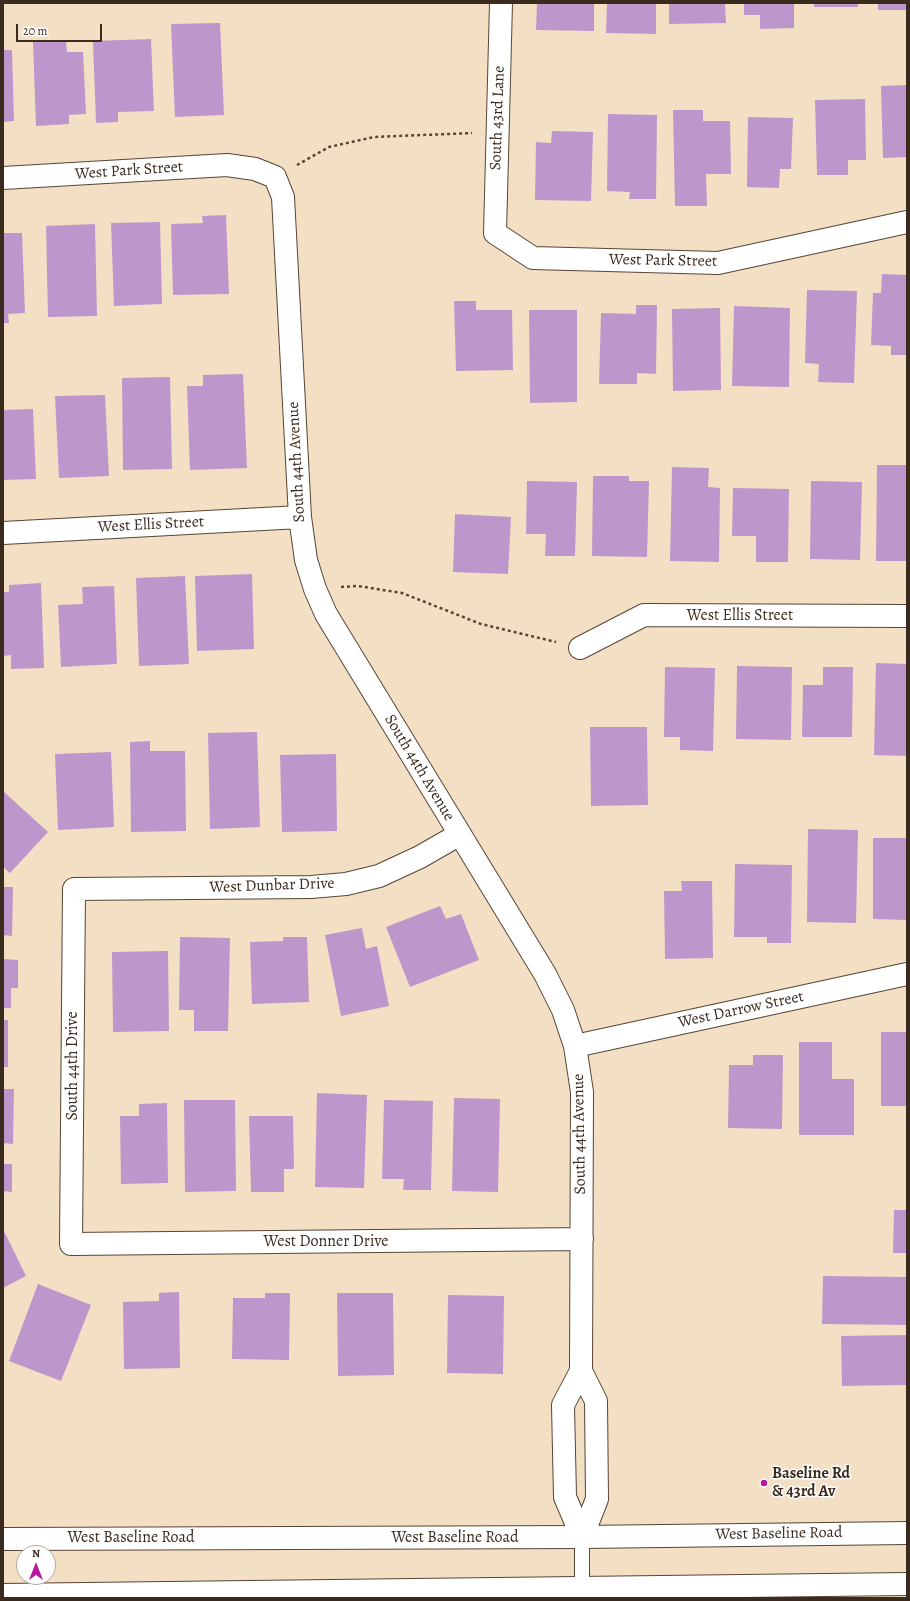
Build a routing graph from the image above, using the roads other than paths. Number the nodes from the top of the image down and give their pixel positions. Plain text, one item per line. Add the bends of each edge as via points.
1 (501, 3) edge
2 (255, 169) joint
3 (3, 178) edge
4 (907, 222) edge
5 (495, 233) joint
6 (300, 517) junction
7 (3, 533) edge
8 (907, 616) edge
9 (580, 648) road end
10 (460, 834) junction
11 (74, 889) joint
12 (907, 974) edge
13 (576, 1046) junction
14 (582, 1239) junction
15 (71, 1244) joint
16 (581, 1371) junction
17 (907, 1532) edge
18 (3, 1538) edge
19 (582, 1538) junction
20 (907, 1584) edge
21 (582, 1592) edge
22 (3, 1595) edge

1 - 5 street, South 43rd Lane
2 - 3 street, West Park Street via 227,164
2 - 6 street, South 44th Avenue via 275,176 283,197
4 - 5 street, West Park Street via 718,263 533,258
6 - 7 street, West Ellis Street
6 - 10 street, South 44th Avenue via 306,560 326,614
8 - 9 street, West Ellis Street via 644,616
10 - 11 street, West Dunbar Drive via 379,876 346,884 310,887
10 - 13 street, South 44th Avenue via 544,974 563,1010
11 - 15 street, South 44th Drive
12 - 13 street, West Darrow Street
13 - 14 street, South 44th Avenue via 582,1092
14 - 15 street, West Donner Drive
14 - 16 street, South 44th Avenue
16 - 19 street, South 44th Avenue via 596,1401 597,1499
16 - 19 street, South 44th Avenue via 563,1405 565,1497
17 - 19 street, West Baseline Road
18 - 19 street, West Baseline Road
19 - 21 lane
20 - 21 street
21 - 22 street

